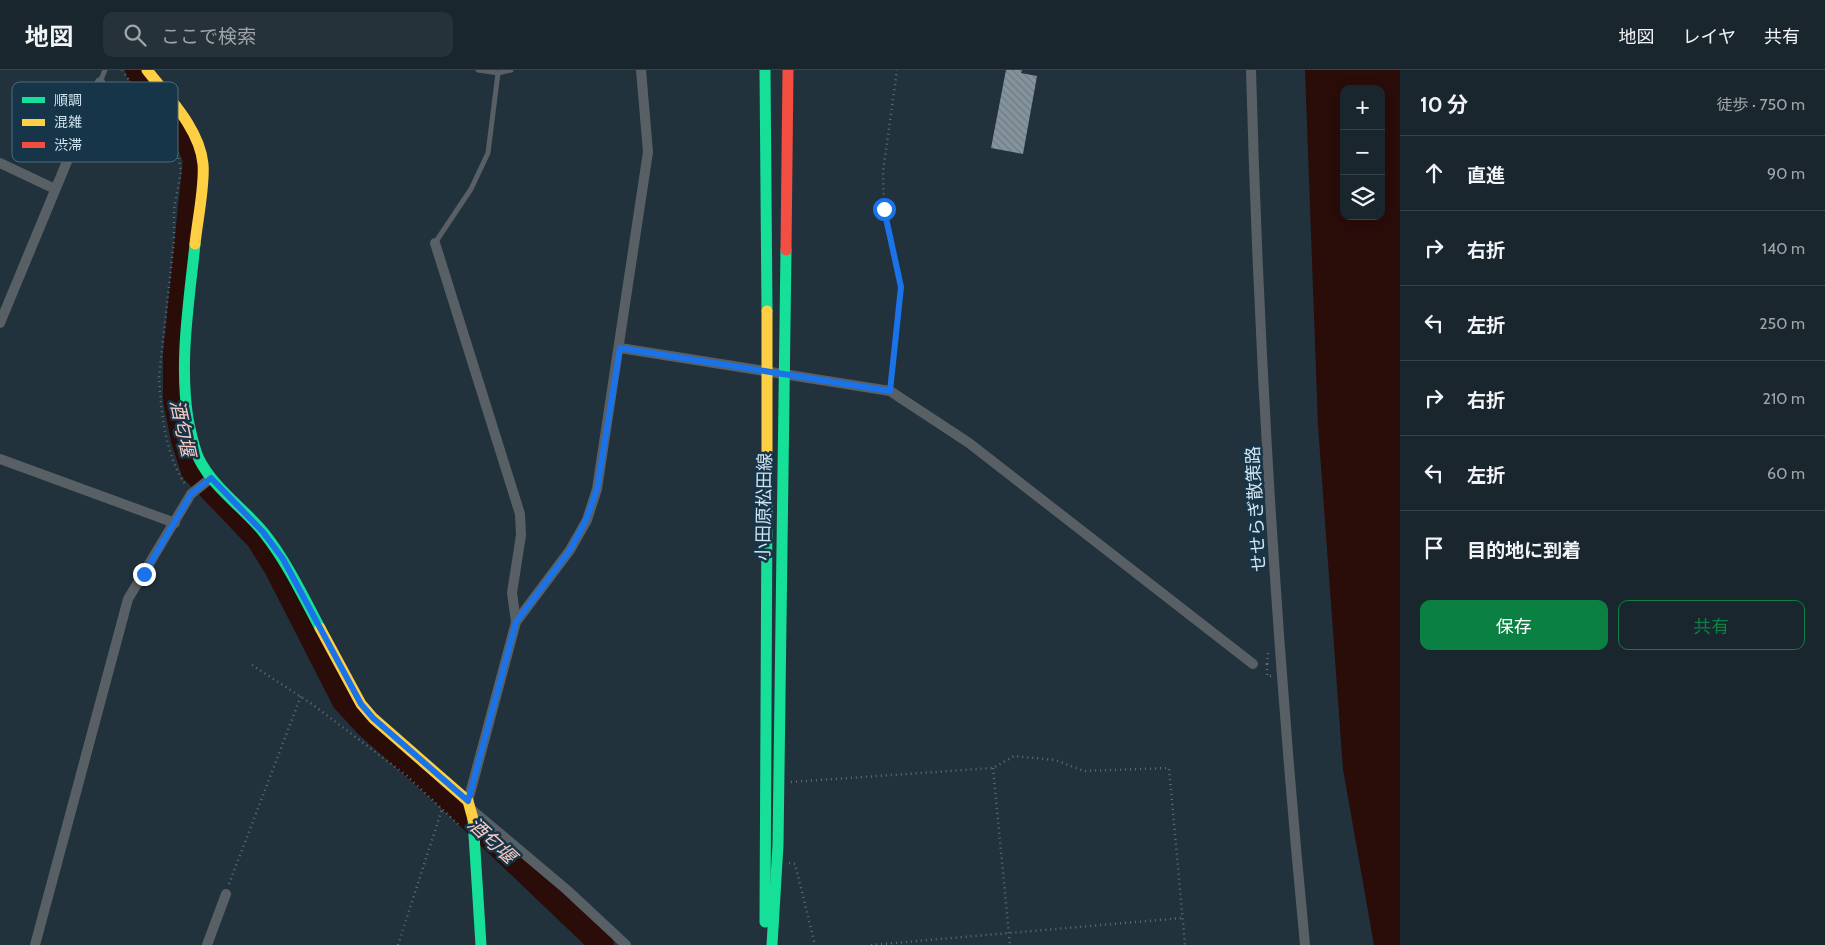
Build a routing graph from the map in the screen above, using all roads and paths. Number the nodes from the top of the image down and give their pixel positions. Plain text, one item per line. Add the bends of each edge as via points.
1 (105, 70) edge
2 (122, 70) edge
3 (147, 70) edge
4 (478, 70) edge
5 (511, 70) edge
6 (641, 70) edge
7 (765, 70) edge
8 (788, 70) edge
9 (897, 70) edge
10 (1251, 70) edge
11 (498, 73) junction
12 (100, 82) edge
13 (131, 82) edge
14 (156, 82) edge
15 (178, 113) edge
16 (178, 154) edge
17 (66, 162) edge
18 (0, 163) edge
19 (55, 189) junction
20 (435, 243) joint
21 (0, 323) edge
22 (620, 348) junction
23 (768, 372) junction
24 (784, 374) junction
25 (890, 391) junction
26 (0, 459) edge
27 (211, 478) junction
28 (191, 494) junction
29 (175, 523) junction
30 (516, 622) junction
31 (1252, 664) dead end
32 (252, 665) dead end
33 (301, 696) junction
34 (994, 768) junction
35 (779, 783) junction
36 (470, 806) junction
37 (443, 808) junction
38 (474, 842) junction
39 (777, 860) junction
40 (226, 894) joint
41 (1182, 918) junction
42 (1009, 933) junction
43 (35, 945) edge
44 (206, 945) edge
45 (398, 945) edge
46 (481, 945) edge
47 (626, 945) edge
48 (766, 945) edge
49 (772, 945) edge
50 (815, 945) edge
51 (872, 945) edge
52 (1010, 945) edge
53 (1185, 945) edge
54 (1305, 945) edge

1 - 12 lane
2 - 13 path
3 - 14 main road
4 - 11 lane
5 - 11 lane
6 - 22 street via 648,152
7 - 23 main road, 小田原松田線
8 - 24 main road, 小田原松田線
9 - 25 path via 883,172 884,209 901,287
10 - 54 street, せせらぎ散策路 via 1255,220 1272,517
11 - 20 lane via 488,153 471,189
15 - 27 main road via 195,137 203,165 183,387 192,440
16 - 28 path via 182,171 174,209 160,397 171,453
17 - 19 street
18 - 19 street
19 - 21 street
20 - 30 street via 520,514 521,535 512,592
22 - 23 street
22 - 30 street via 597,489 586,520 570,550
23 - 24 street
23 - 48 main road, 小田原松田線
24 - 25 street
24 - 35 main road, 小田原松田線
25 - 31 street via 969,443
26 - 29 street
27 - 28 street
27 - 36 main road via 263,532 283,559 361,704
28 - 29 street
29 - 43 street via 128,599
30 - 36 street
32 - 33 path
33 - 37 path via 407,776
33 - 40 path
34 - 35 path
34 - 41 path via 1014,756 1055,760 1084,771 1168,768
34 - 42 path
35 - 39 main road, 小田原松田線
36 - 38 main road
36 - 47 street
37 - 38 path
37 - 45 path
38 - 46 main road
39 - 49 main road, 小田原松田線
39 - 50 path via 795,864
40 - 44 street
41 - 42 path
41 - 53 path
42 - 51 path
42 - 52 path

